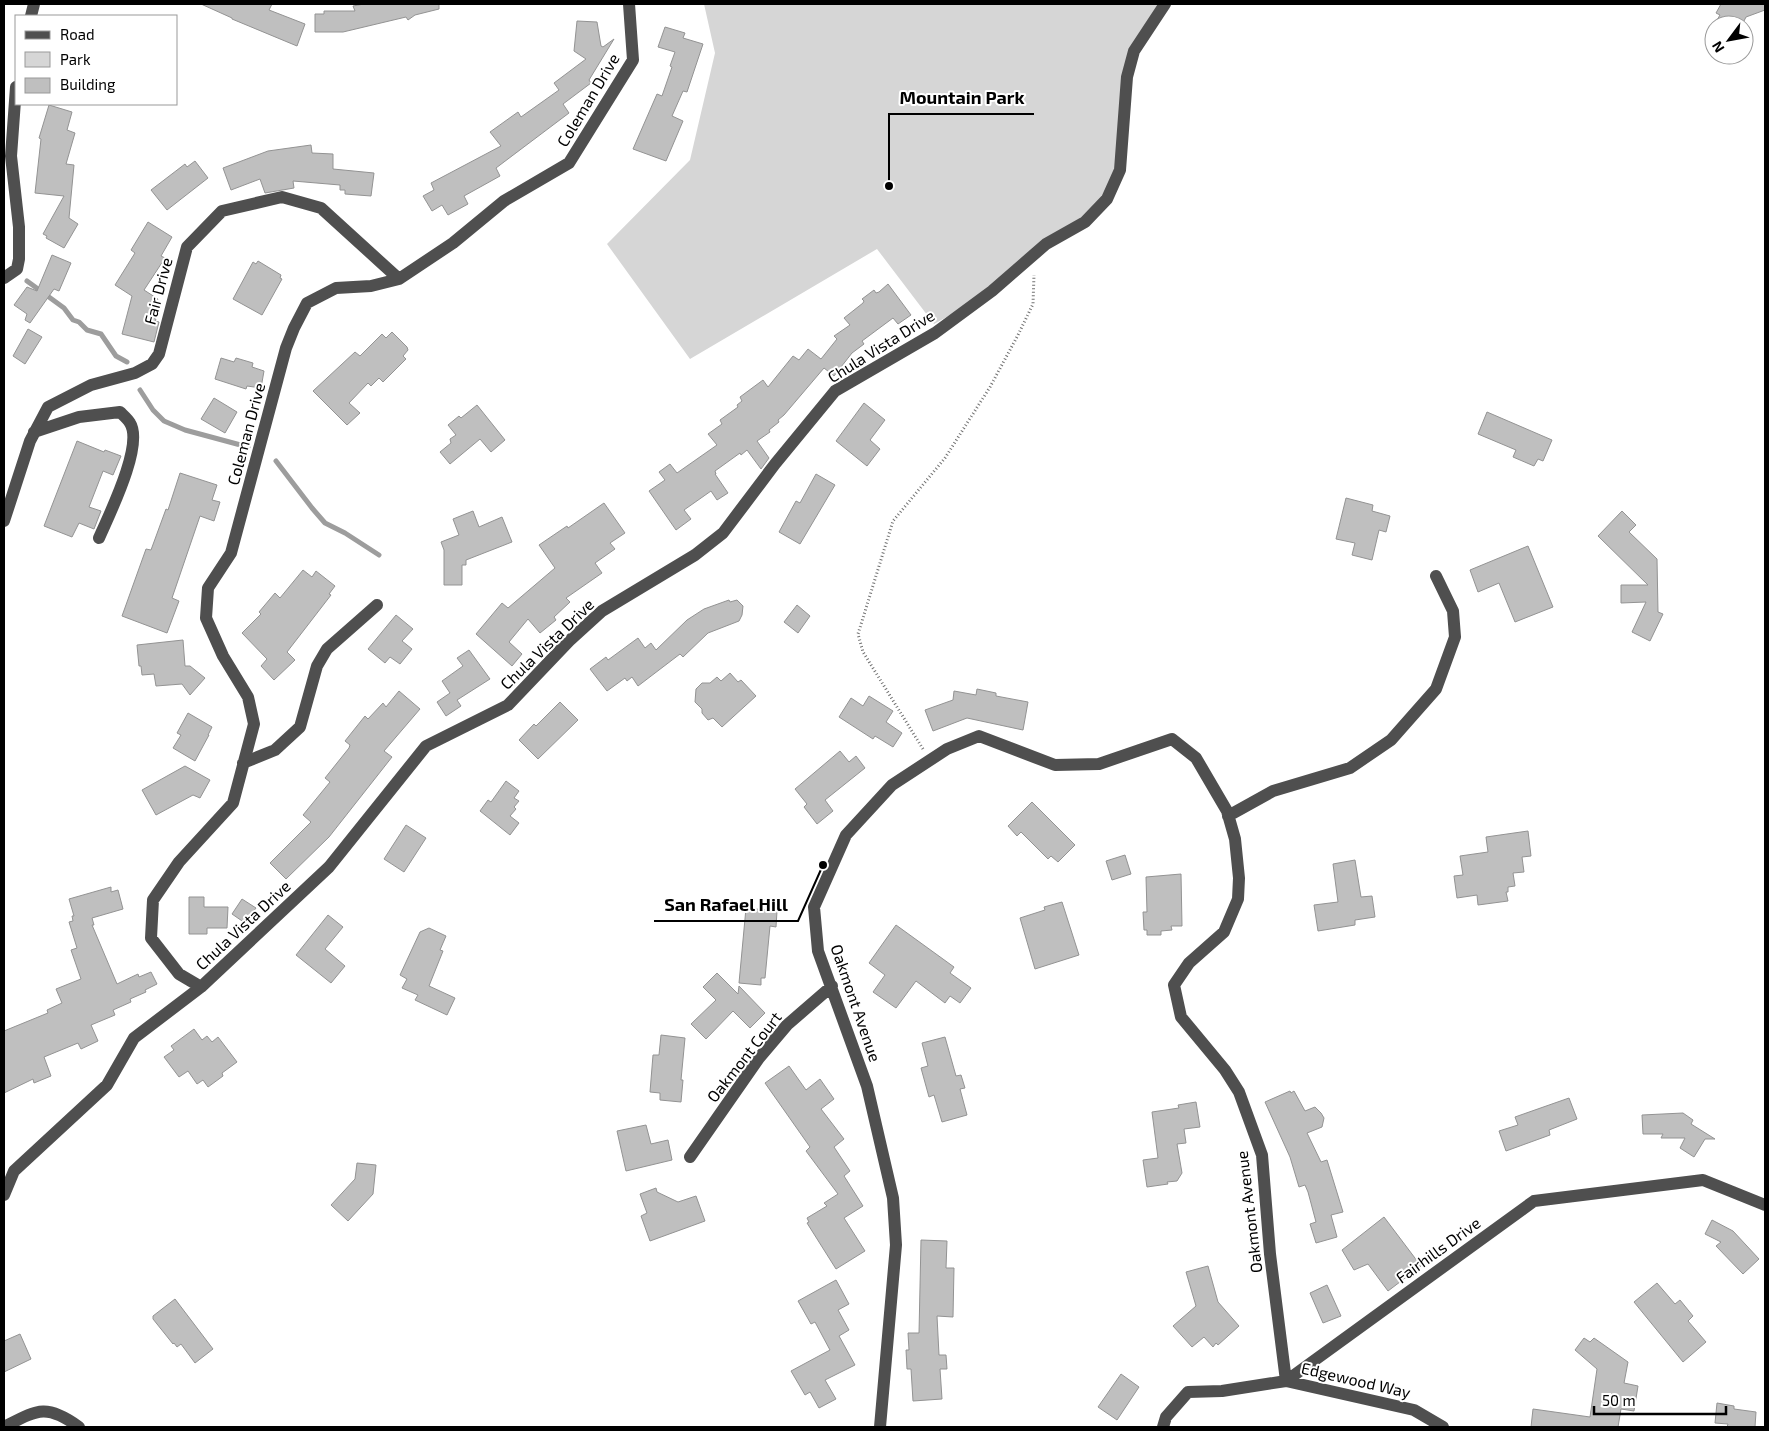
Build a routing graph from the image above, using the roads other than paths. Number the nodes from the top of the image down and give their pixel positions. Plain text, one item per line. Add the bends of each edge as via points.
1 (629, 4) edge
2 (1165, 4) edge
3 (15, 101) edge
4 (4, 278) edge
5 (399, 279) junction
6 (34, 432) junction
7 (4, 521) edge
8 (99, 538) dead end
9 (1436, 576) dead end
10 (377, 605) dead end
11 (243, 763) junction
12 (1228, 816) junction
13 (832, 986) junction
14 (201, 988) junction
15 (690, 1157) dead end
16 (4, 1195) edge
17 (1765, 1205) edge
18 (1286, 1381) junction
19 (4, 1427) edge
20 (79, 1427) edge
21 (880, 1427) edge
22 (1163, 1427) edge
23 (1443, 1427) edge

1 - 5 street, Coleman Drive via 633,60 569,163 504,201 453,243
2 - 14 street, Chula Vista Drive via 1134,51 1127,78 1120,170 1107,199 1085,222 1046,244 992,291 935,333 835,391 723,533 694,555 602,611 508,705 426,746 328,867
3 - 4 street via 11,156 19,259 17,269
5 - 6 street, Fair Drive via 321,208 282,197 222,211 187,247 159,354 152,364 135,373 90,385 48,406
5 - 11 street, Coleman Drive via 370,286 336,288 308,303 286,348 231,553 208,588 206,618 223,656 248,697 254,724
6 - 7 street, Fair Drive
6 - 8 street via 79,417 120,412 131,424 134,446
9 - 12 street via 1453,610 1455,637 1436,689 1417,711 1391,740 1350,768 1273,790
10 - 11 street via 327,649 317,666 300,727 276,750
11 - 14 street, Coleman Drive via 233,803 179,862 153,900 151,938 179,974
12 - 13 street, Oakmont Avenue via 1196,758 1172,739 1099,764 1055,765 978,736 947,749 892,785 846,835 814,907 818,951
12 - 18 street, Oakmont Avenue via 1239,861 1238,899 1224,932 1189,963 1174,985 1181,1017 1239,1092 1262,1155
13 - 15 street, Oakmont Court via 787,1024 759,1058
13 - 21 street, Oakmont Avenue via 867,1086 893,1198 896,1246
14 - 16 street, Chula Vista Drive via 134,1038 107,1085 14,1171
17 - 18 street, Fairhills Drive via 1703,1180 1534,1201
18 - 22 street, Fairhills Drive via 1222,1392 1188,1392 1166,1417
18 - 23 street, Edgewood Way via 1414,1410
19 - 20 street via 32,1413 53,1412

